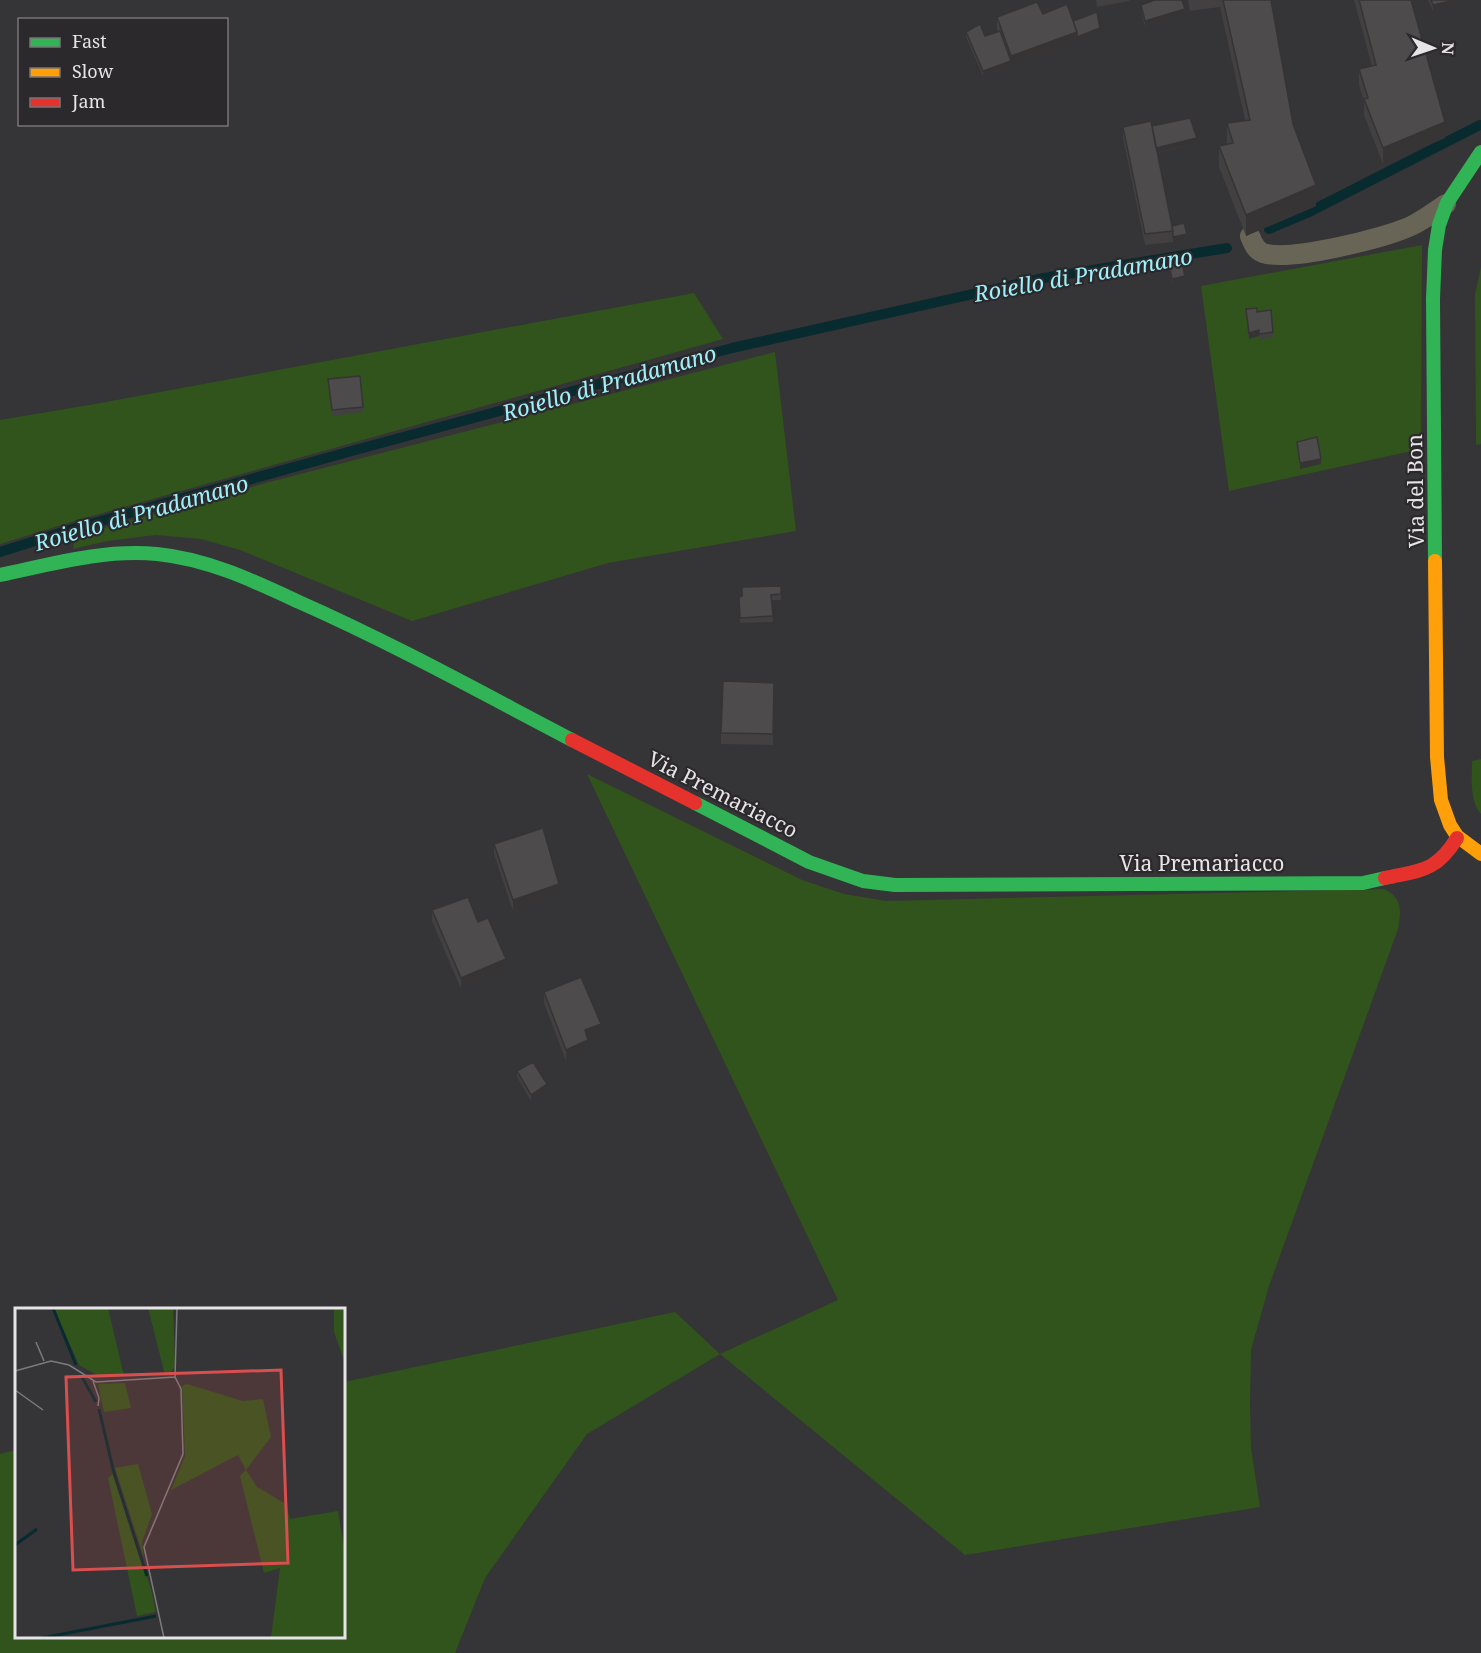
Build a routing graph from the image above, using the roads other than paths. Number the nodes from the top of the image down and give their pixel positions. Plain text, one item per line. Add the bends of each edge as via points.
1 (1481, 152) edge
2 (1446, 204) junction
3 (1250, 236) edge
4 (0, 575) edge
5 (1457, 838) junction
6 (1481, 854) edge

1 - 2 street, Via del Bon
2 - 3 lane via 1411,226 1316,252 1262,253
2 - 5 street, Via del Bon via 1434,264 1437,757 1439,796
4 - 5 street, Via Premariacco via 85,557 127,553 182,557 240,574 340,620 809,862 863,881 895,885 1363,883 1429,868 1447,855
5 - 6 street

